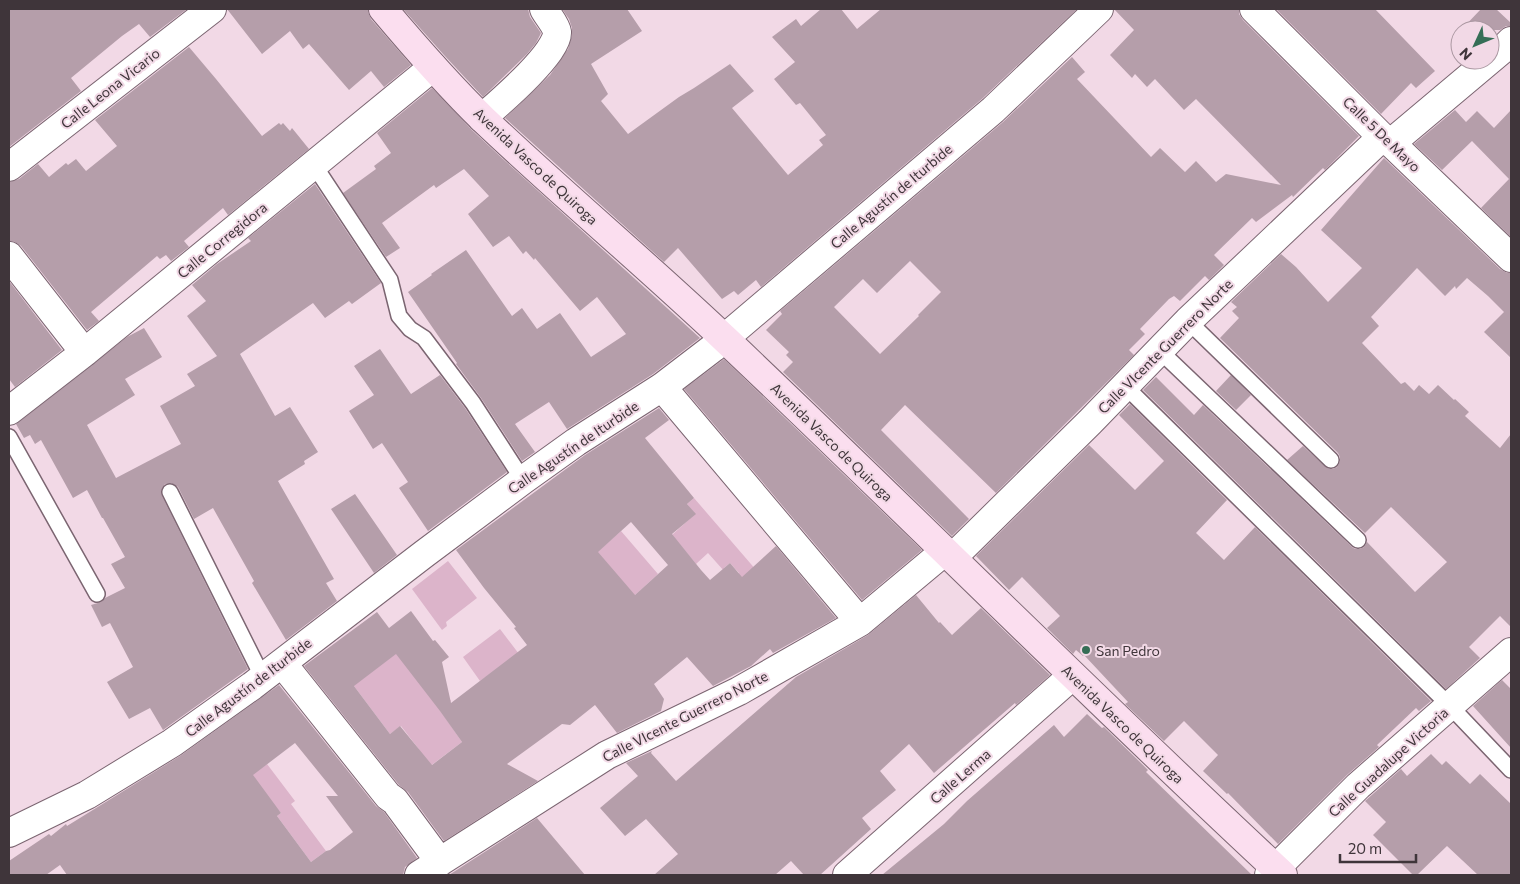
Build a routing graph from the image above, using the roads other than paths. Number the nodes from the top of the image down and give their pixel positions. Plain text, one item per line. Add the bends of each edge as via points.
1 (212, 9) edge
2 (382, 9) edge
3 (544, 9) edge
4 (1099, 9) edge
5 (1254, 9) edge
6 (1511, 41) edge
7 (433, 67) junction
8 (482, 118) junction
9 (1386, 140) junction
10 (314, 165) junction
11 (9, 167) edge
12 (9, 256) edge
13 (1511, 258) edge
14 (1188, 321) junction
15 (724, 338) junction
16 (1159, 350) junction
17 (85, 352) junction
18 (1125, 386) junction
19 (662, 387) junction
20 (9, 411) edge
21 (9, 437) edge
22 (1331, 460) dead end
23 (523, 480) junction
24 (170, 492) dead end
25 (1358, 540) dead end
26 (949, 555) junction
27 (98, 594) dead end
28 (860, 622) junction
29 (1511, 652) edge
30 (272, 670) junction
31 (1072, 676) junction
32 (1450, 706) junction
33 (1511, 770) edge
34 (9, 833) edge
35 (429, 868) edge
36 (1276, 873) edge
37 (847, 875) edge

1 - 11 street, Calle Leona Vicario
2 - 7 street, Avenida Vasco de Quiroga
3 - 8 street via 557,31 548,54
4 - 15 street, Calle Agustín de Iturbide via 993,110
5 - 9 street, Calle 5 De Mayo
6 - 9 street, Calle VIcente Guerrero Norte
7 - 8 street, Avenida Vasco de Quiroga
7 - 10 street, Calle Corregidora
8 - 15 street, Avenida Vasco de Quiroga
9 - 13 street, Calle 5 De Mayo
9 - 14 street, Calle VIcente Guerrero Norte
10 - 17 street, Calle Corregidora
10 - 23 lane via 390,280 399,316 424,338 446,367
12 - 17 street
14 - 16 street, Calle VIcente Guerrero Norte
14 - 22 lane
15 - 19 street, Calle Agustín de Iturbide
15 - 26 street, Avenida Vasco de Quiroga
16 - 18 street, Calle VIcente Guerrero Norte
16 - 25 lane
17 - 20 street, Calle Corregidora
18 - 26 street, Calle VIcente Guerrero Norte
18 - 32 lane
19 - 23 street, Calle Agustín de Iturbide
19 - 28 street
21 - 27 lane
23 - 30 street, Calle Agustín de Iturbide
24 - 30 lane
26 - 28 street, Calle VIcente Guerrero Norte
26 - 31 street, Avenida Vasco de Quiroga
28 - 35 street, Calle VIcente Guerrero Norte via 739,691 607,755
29 - 32 street, Calle Guadalupe Victoria
30 - 34 street, Calle Agustín de Iturbide via 172,743 87,795
30 - 35 street via 395,801
31 - 36 street, Avenida Vasco de Quiroga
31 - 37 street, Calle Lerma
32 - 33 lane
32 - 36 street, Calle Guadalupe Victoria via 1358,786

